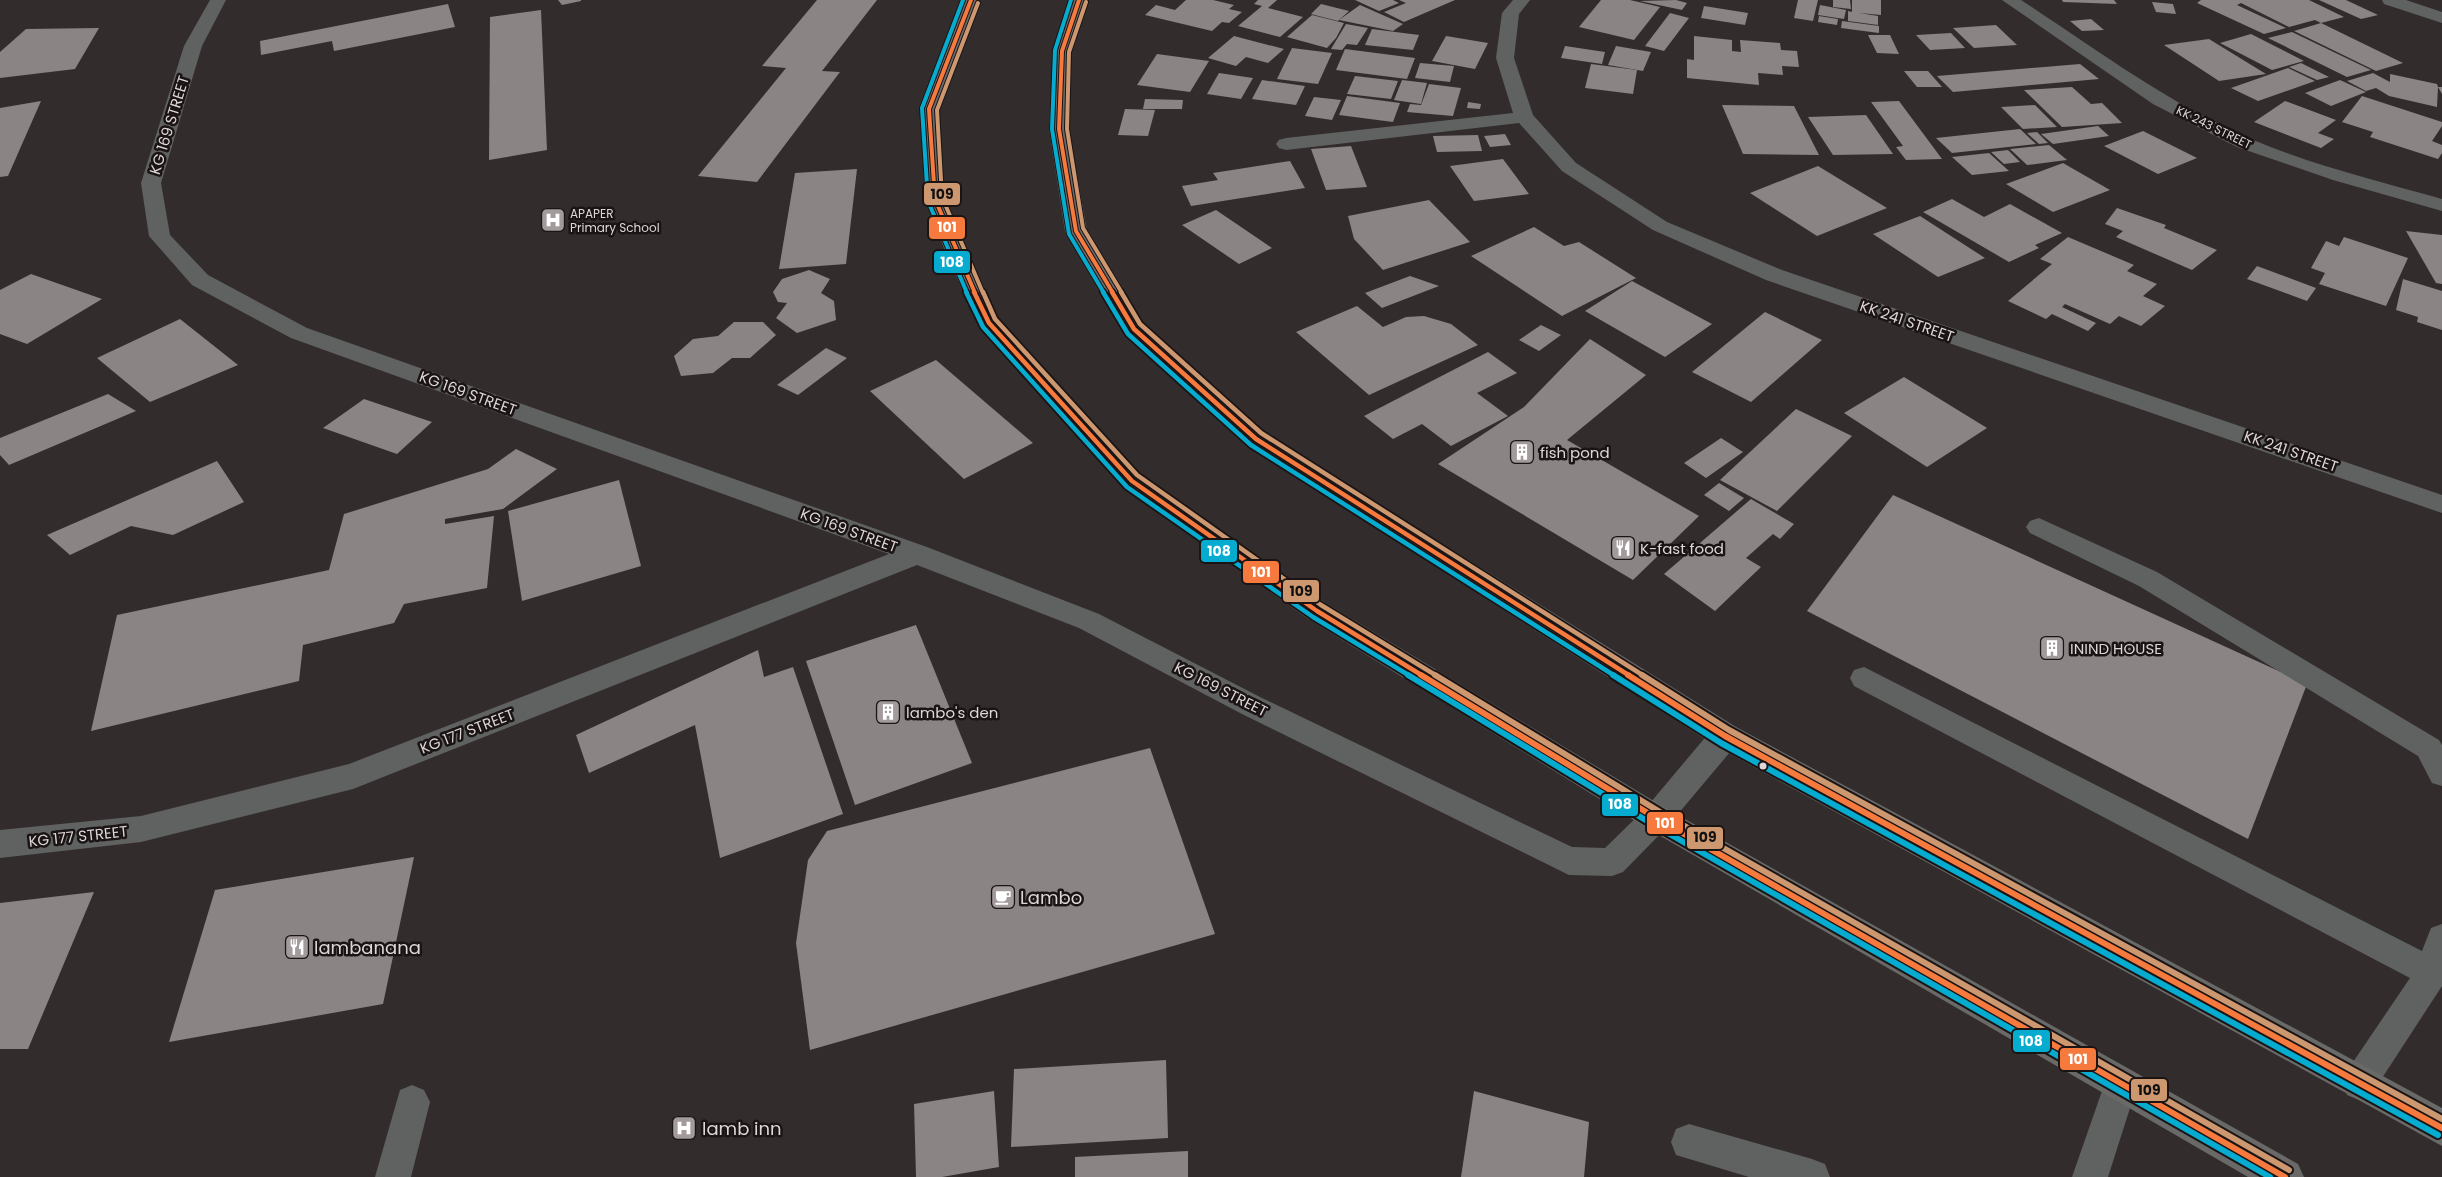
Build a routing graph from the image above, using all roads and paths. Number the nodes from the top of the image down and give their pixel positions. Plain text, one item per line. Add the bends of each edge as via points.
1 (218, 0) edge
2 (972, 0) edge
3 (1079, 0) edge
4 (1522, 0) edge
5 (2010, 0) edge
6 (2390, 0) edge
7 (2442, 18) edge
8 (1524, 117) junction
9 (1286, 144) dead end
10 (2442, 205) edge
11 (2442, 504) edge
12 (2039, 527) dead end
13 (917, 554) junction
14 (1864, 678) dead end
15 (1725, 736) junction
16 (2442, 774) edge
17 (1656, 818) junction
18 (0, 844) edge
19 (2442, 938) edge
20 (2432, 973) junction
21 (2120, 1083) junction
22 (2359, 1083) junction
23 (412, 1102) dead end
24 (2442, 1128) edge
25 (1688, 1142) dead end
26 (393, 1177) edge
27 (1812, 1177) edge
28 (2090, 1177) edge
29 (2284, 1177) edge

1 - 13 street, KG 169 STREET via 193,46 151,183 160,236 200,280 299,333
2 - 17 highway via 929,109 936,198 989,323 1132,481 1317,612
3 - 15 highway via 1062,51 1059,128 1076,231 1134,329 1256,439
4 - 8 street, KK 241 STREET via 1511,13 1504,58
5 - 10 street, KK 243 STREET via 2160,100 2244,144
6 - 7 street
8 - 9 street
8 - 11 street, KK 241 STREET via 1569,167 1660,226 1774,275
12 - 16 lane via 2148,579 2429,748
13 - 17 street, KG 169 STREET via 1089,621 1252,706 1569,861 1612,862
13 - 18 street, KG 177 STREET via 353,776 142,829
14 - 20 lane
15 - 17 street, KG 169 STREET
15 - 22 highway
17 - 21 highway
19 - 20 lane
20 - 22 lane
21 - 28 lane
21 - 29 highway
22 - 24 highway
23 - 26 lane
25 - 27 lane

